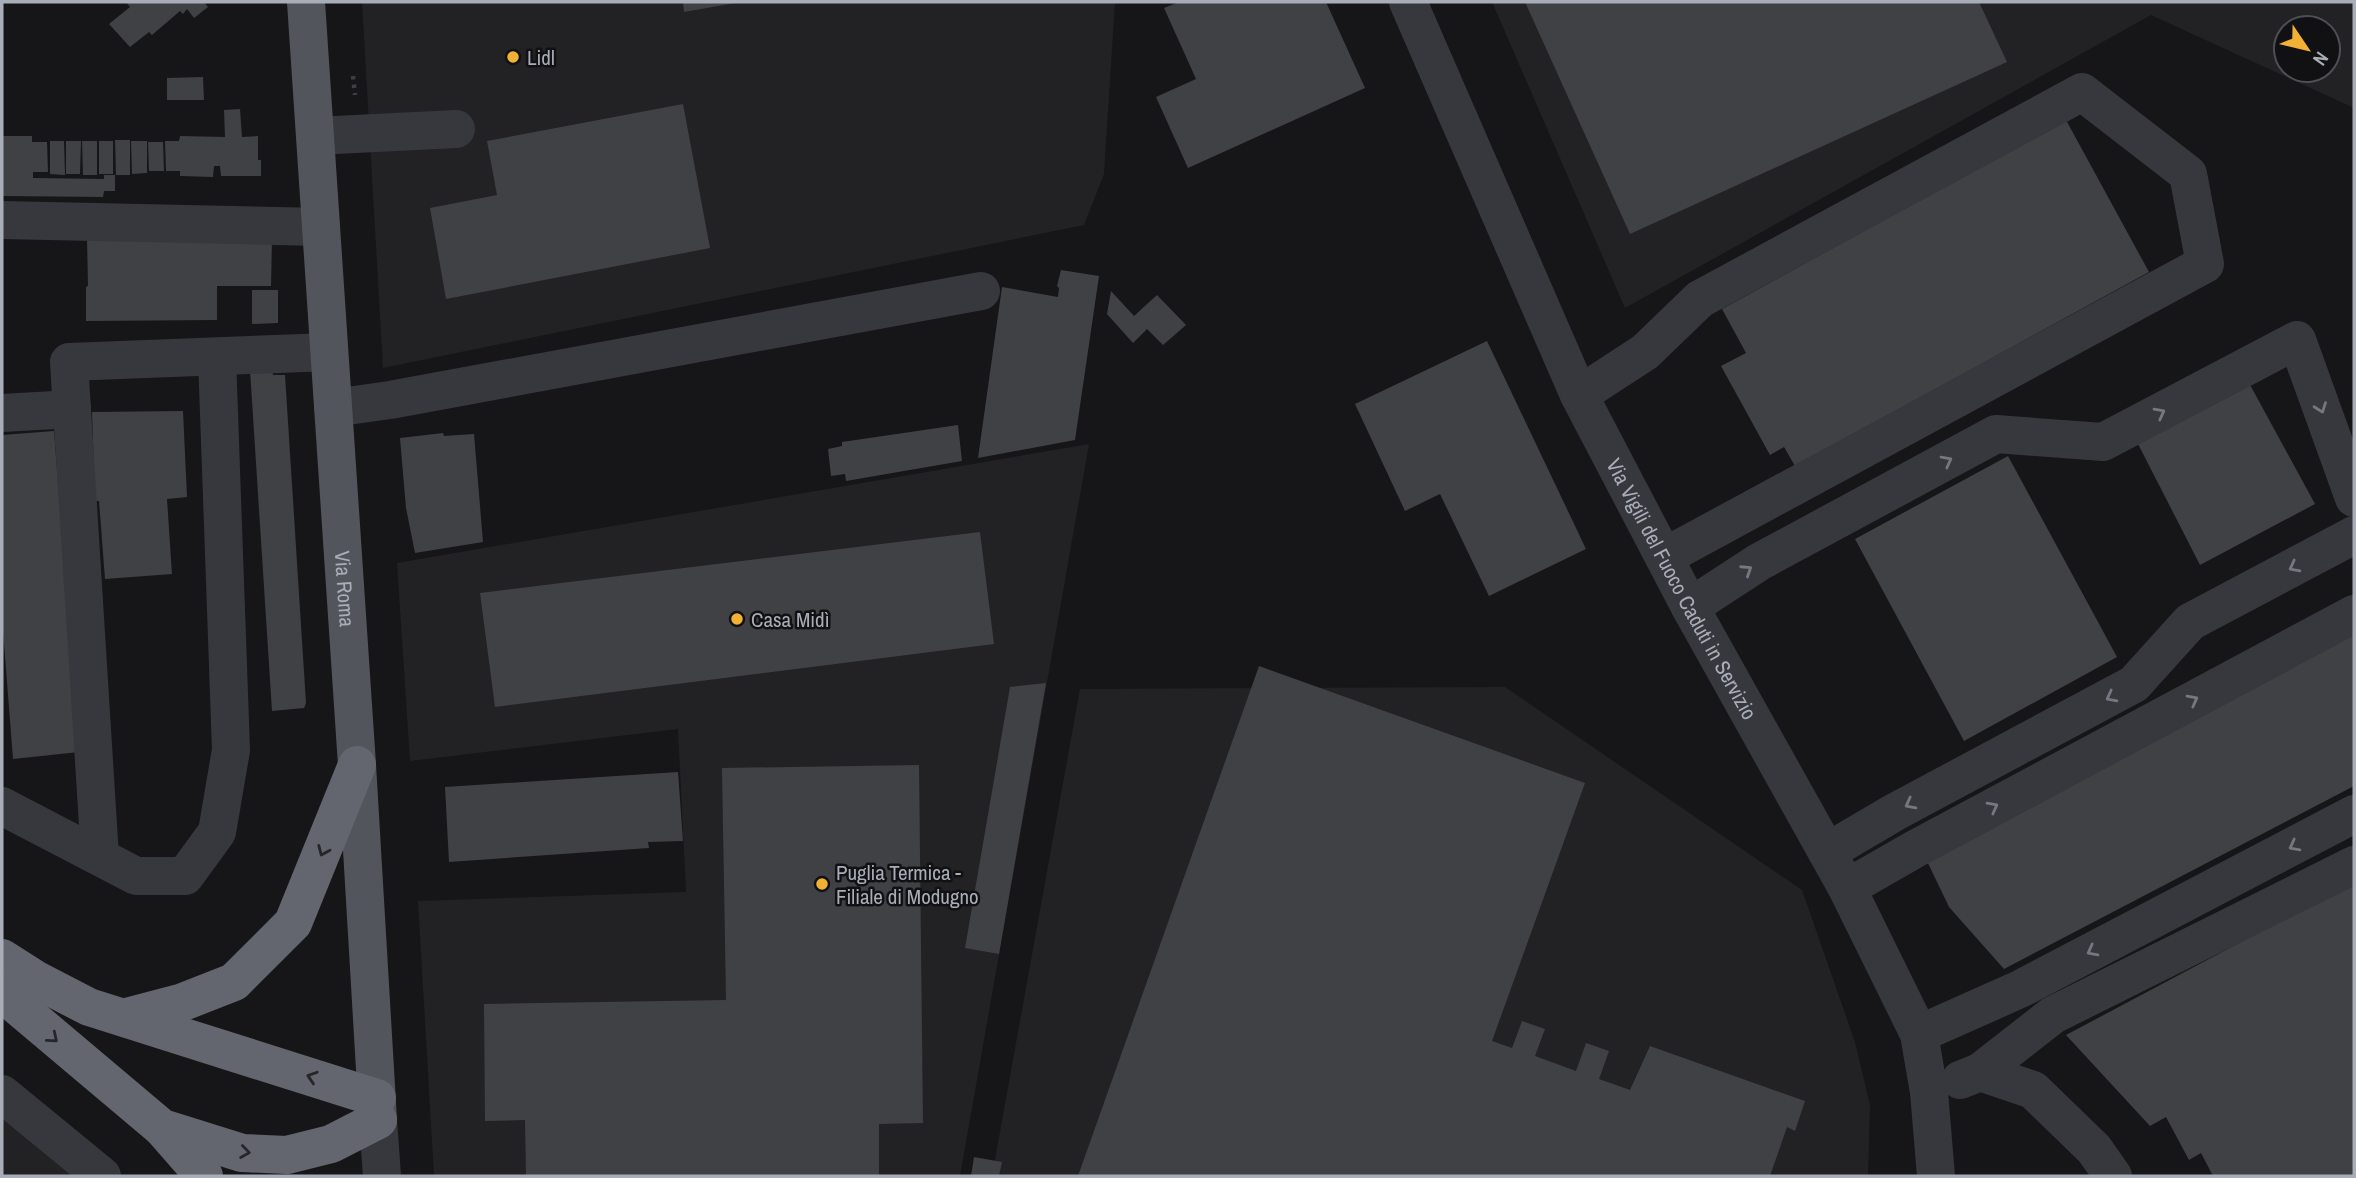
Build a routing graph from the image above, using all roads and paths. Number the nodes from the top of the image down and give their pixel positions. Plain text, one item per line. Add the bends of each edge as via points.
1 (306, 2) edge
2 (1408, 2) edge
3 (456, 129) dead end
4 (315, 136) junction
5 (2, 220) edge
6 (321, 227) junction
7 (981, 291) dead end
8 (329, 352) junction
9 (217, 357) junction
10 (1579, 395) junction
11 (333, 408) junction
12 (72, 409) junction
13 (2, 413) edge
14 (2354, 498) edge
15 (2354, 535) edge
16 (1664, 557) junction
17 (1690, 607) junction
18 (2354, 614) edge
19 (357, 765) junction
20 (2, 806) edge
21 (2354, 814) edge
22 (1827, 852) junction
23 (100, 857) junction
24 (2354, 865) edge
25 (1847, 888) junction
26 (2, 958) edge
27 (2, 993) edge
28 (126, 1017) junction
29 (1919, 1034) junction
30 (1980, 1072) junction
31 (1929, 1092) junction
32 (2, 1094) edge
33 (378, 1109) junction
34 (162, 1128) junction
35 (102, 1176) edge
36 (204, 1176) edge
37 (382, 1176) edge
38 (1936, 1176) edge
39 (2113, 1176) edge

1 - 4 main road, Via Roma
2 - 10 street, Via Vigili del Fuoco Caduti in Servizio
3 - 4 street
4 - 6 main road, Via Roma
5 - 6 street
6 - 8 main road, Via Roma
7 - 11 street
8 - 9 street
8 - 11 main road, Via Roma
9 - 12 street via 69,362
9 - 23 street via 231,750 217,832 185,876 136,876
10 - 16 street, Via Vigili del Fuoco Caduti in Servizio
10 - 16 street via 1645,352 1700,299 2082,92 2188,174 2205,264
11 - 19 main road, Via Roma
12 - 13 street
12 - 23 street
17 -> 14 street via 1759,562 1996,434 2103,442 2297,340
15 -> 22 street via 2190,622 2134,684
16 - 17 street, Via Vigili del Fuoco Caduti in Servizio
17 - 22 street, Via Vigili del Fuoco Caduti in Servizio
25 -> 18 street
19 -> 28 highway via 293,923 234,982
19 - 33 main road, Via Roma
20 - 23 street
21 -> 29 street via 2020,989
22 - 25 street, Via Vigili del Fuoco Caduti in Servizio
24 - 30 street via 2053,1015
25 - 29 street, Via Vigili del Fuoco Caduti in Servizio
26 - 28 highway via 89,1007
27 -> 34 highway
33 -> 28 highway
29 - 31 street, Via Vigili del Fuoco Caduti in Servizio
30 - 31 street
30 - 39 street via 2033,1090 2094,1149
31 - 38 street, Via Vigili del Fuoco Caduti in Servizio
32 - 35 street
34 -> 33 highway via 242,1153 287,1155 331,1144
33 - 37 street, Via Roma
34 - 36 highway

